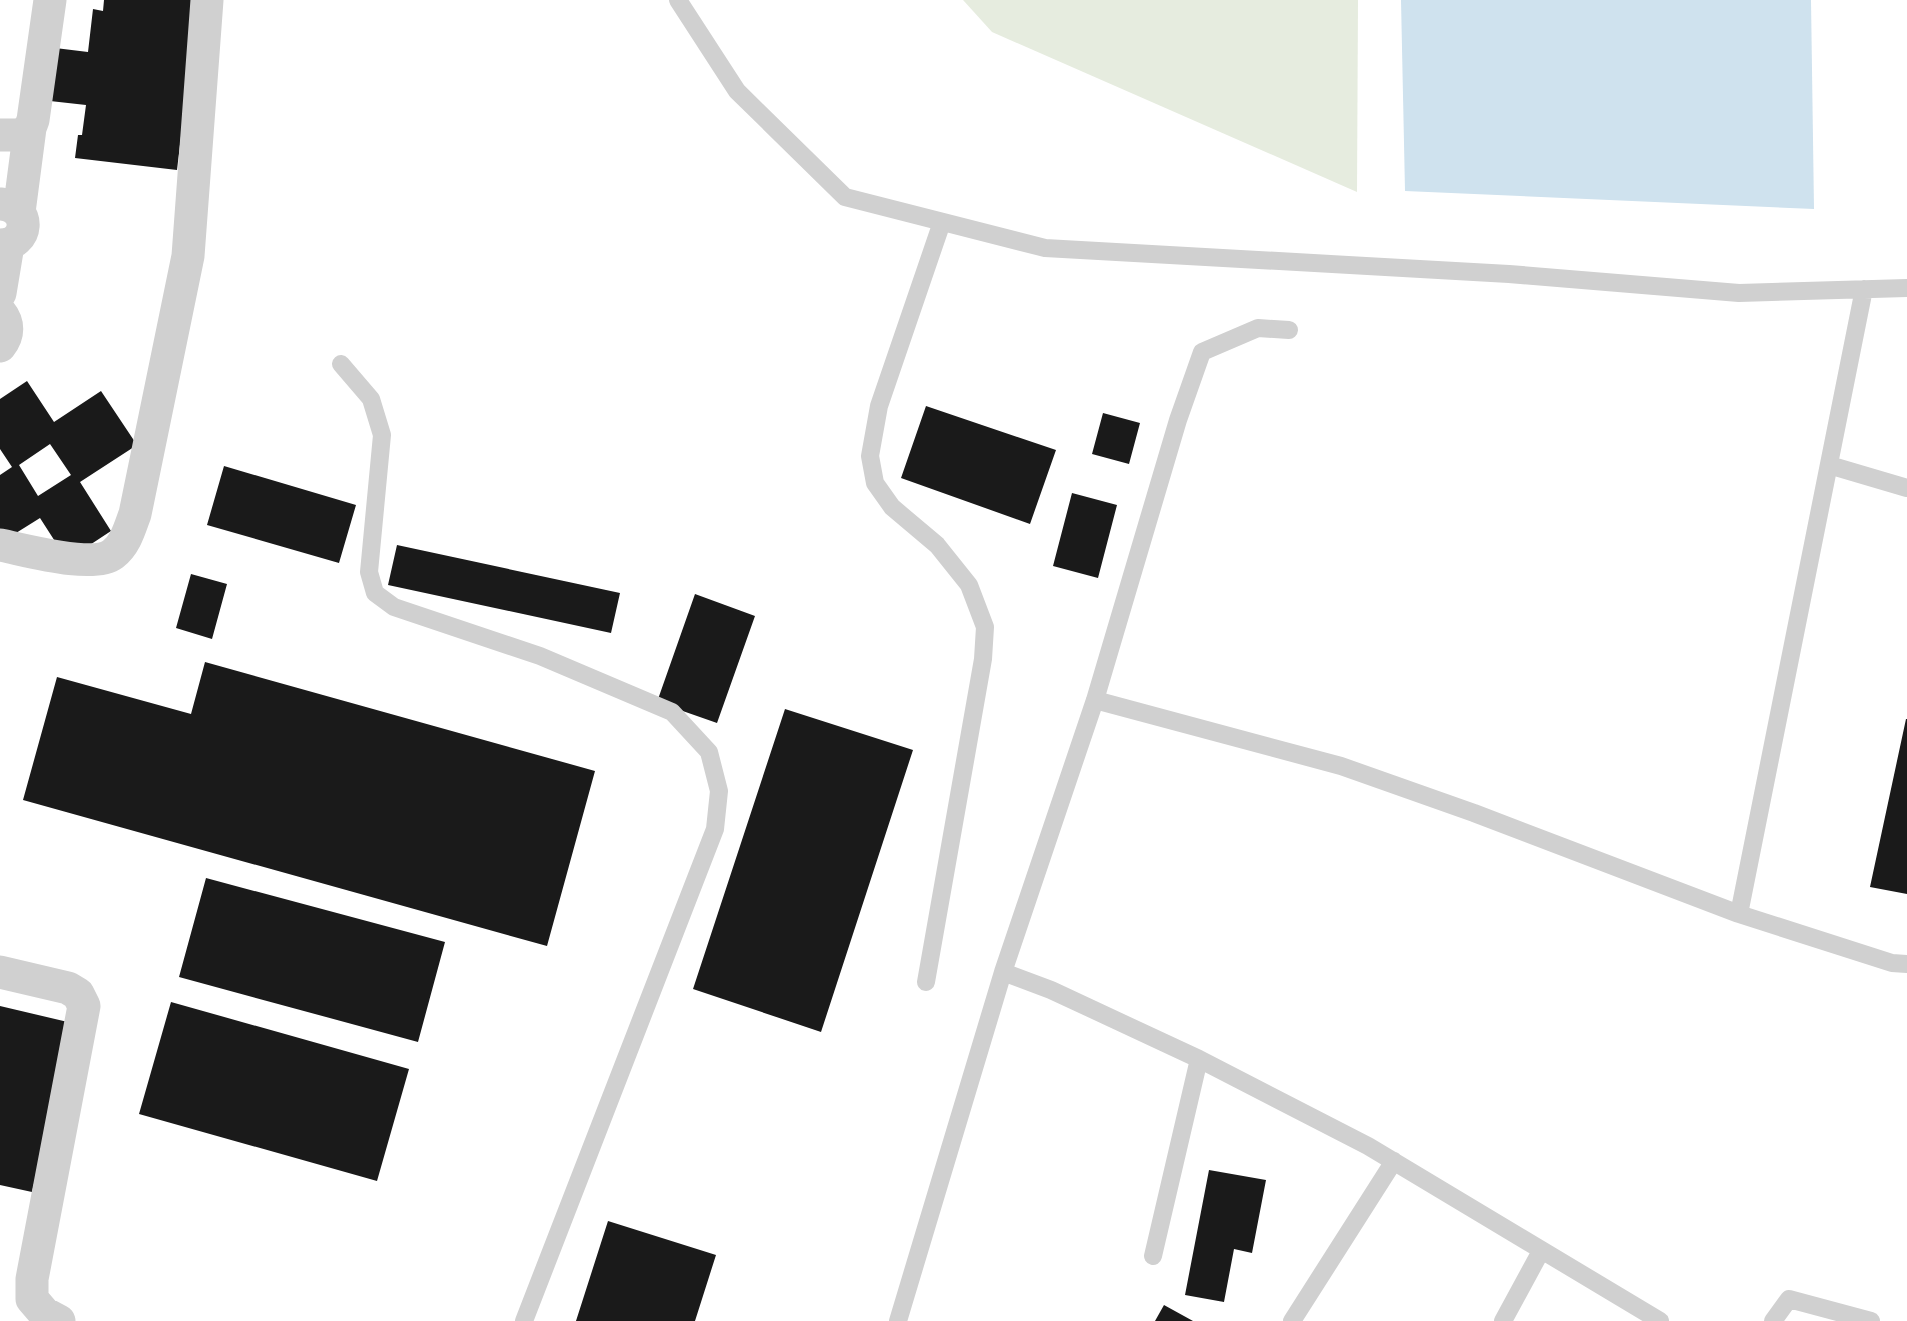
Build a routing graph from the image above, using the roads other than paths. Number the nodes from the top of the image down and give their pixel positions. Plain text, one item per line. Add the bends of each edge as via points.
1 (50, 0) edge
2 (207, 0) edge
3 (678, 0) edge
4 (12, 133) edge
5 (6, 203) edge
6 (942, 222) junction
7 (4, 245) edge
8 (1907, 288) edge
9 (1864, 289) junction
10 (0, 293) edge
11 (0, 312) edge
12 (1289, 330) dead end
13 (0, 346) edge
14 (341, 364) dead end
15 (1829, 465) junction
16 (1907, 488) edge
17 (0, 545) edge
18 (1095, 700) junction
19 (1739, 914) junction
20 (1907, 964) edge
21 (0, 972) edge
22 (1003, 972) junction
23 (926, 982) dead end
24 (1199, 1059) junction
25 (1394, 1161) junction
26 (1541, 1251) junction
27 (1153, 1256) dead end
28 (59, 1321) edge
29 (524, 1321) edge
30 (898, 1321) edge
31 (1292, 1321) edge
32 (1503, 1321) edge
33 (1660, 1321) edge
34 (1773, 1321) edge
35 (1871, 1321) edge

1 - 4 street via 38,95
2 - 17 street via 188,256 135,514 123,543 113,554 98,560
3 - 6 lane via 738,91 845,197
4 - 5 street
5 - 7 street via 23,223 23,229 18,239
6 - 9 lane via 1045,248 1509,274 1739,293
6 - 23 lane via 879,406 870,456 875,483 892,507 937,545 969,585 985,627 983,659
7 - 10 street
8 - 9 lane
9 - 15 lane
11 - 13 street via 7,328
12 - 18 lane via 1258,328 1202,352
14 - 29 lane via 371,399 382,435 369,572 375,593 394,607 540,656 672,712 709,752 719,791 716,830
15 - 16 lane
15 - 19 lane
18 - 19 lane via 1341,766
18 - 22 lane
19 - 20 lane via 1892,963
21 - 28 street via 68,988 78,994 84,1006 32,1279 32,1299 44,1313
22 - 24 lane via 1051,990
22 - 30 lane
24 - 25 lane
24 - 27 lane
25 - 26 lane
25 - 31 lane
26 - 32 lane
26 - 33 lane
34 - 35 lane via 1788,1299

